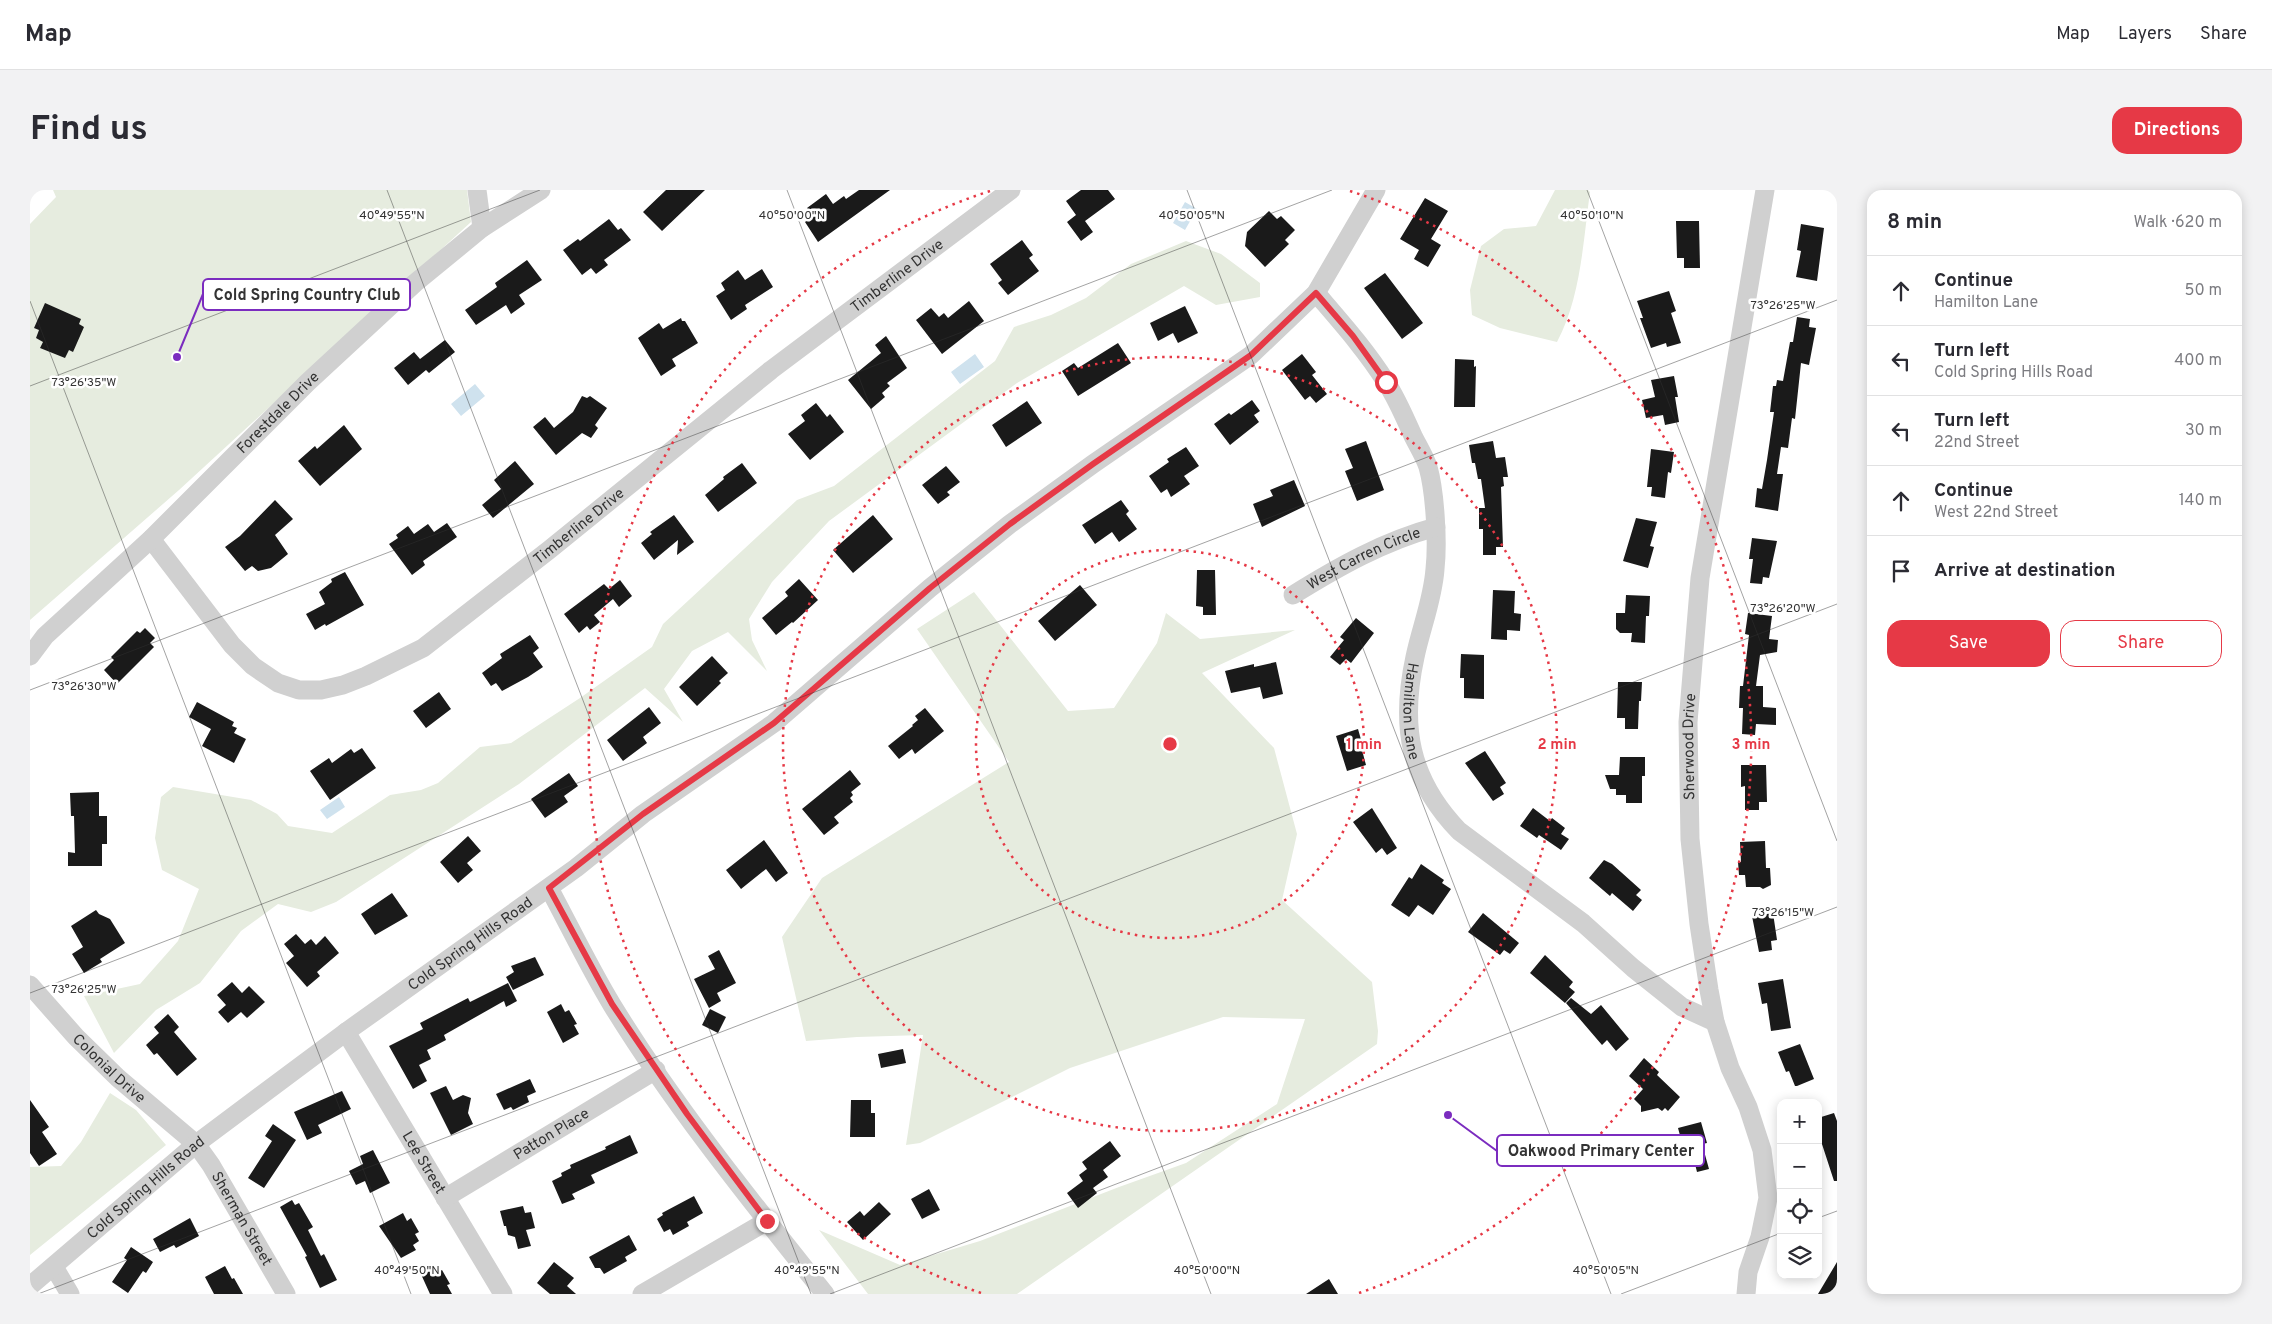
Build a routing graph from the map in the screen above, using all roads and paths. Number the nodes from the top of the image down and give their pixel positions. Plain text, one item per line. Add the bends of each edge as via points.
1 (477, 190) edge
2 (541, 190) edge
3 (1011, 190) edge
4 (1376, 190) edge
5 (1765, 190) edge
6 (482, 228) junction
7 (1316, 293) junction
8 (1436, 527) junction
9 (151, 539) junction
10 (1293, 595) dead end
11 (30, 656) edge
12 (549, 888) junction
13 (30, 985) edge
14 (1715, 1022) junction
15 (346, 1032) junction
16 (656, 1070) junction
17 (196, 1144) junction
18 (445, 1198) junction
19 (767, 1221) junction
20 (54, 1267) junction
21 (30, 1286) edge
22 (70, 1294) edge
23 (286, 1294) edge
24 (503, 1294) edge
25 (642, 1294) edge
26 (825, 1294) edge
27 (1746, 1294) edge

1 - 6 street
2 - 6 street, Forestdale Drive
3 - 9 street, Timberline Drive via 771,370 423,648 343,685 299,690 278,683 253,666 232,645
4 - 7 street, Cold Spring Hills Road
5 - 14 street, Sherwood Drive via 1700,578 1689,713 1690,839 1699,924
6 - 9 street, Forestdale Drive via 415,283 308,382
7 - 8 street, Hamilton Lane via 1353,336 1391,391 1428,467
7 - 12 street, Cold Spring Hills Road via 1251,355 1010,524 930,588 774,723 643,814
8 - 10 street, West Carren Circle via 1403,536 1336,569
8 - 14 street, Hamilton Lane via 1435,569 1408,699 1408,731 1424,785 1459,831 1583,923 1682,1007
9 - 11 street, Forestdale Drive via 45,636
12 - 15 street, Cold Spring Hills Road
12 - 16 street via 612,1004
13 - 17 street, Colonial Drive via 76,1038
14 - 27 street, Sherwood Drive via 1762,1150 1768,1198 1748,1272
15 - 17 street, Cold Spring Hills Road
15 - 18 street, Lee Street
16 - 18 street, Patton Place
16 - 19 street
17 - 20 street, Cold Spring Hills Road
17 - 23 street, Sherman Street
18 - 24 street, Lee Street
19 - 25 street
19 - 26 street
20 - 21 street, Cold Spring Hills Road
20 - 22 street

